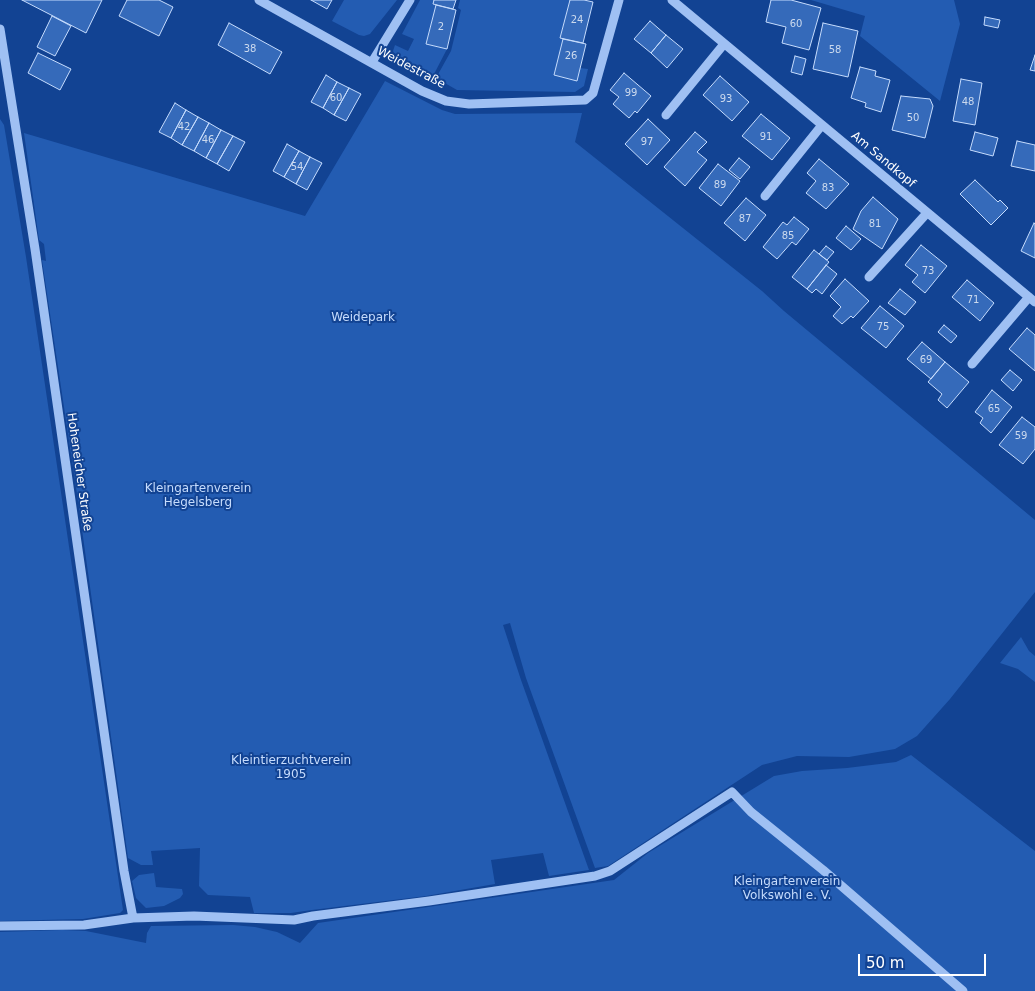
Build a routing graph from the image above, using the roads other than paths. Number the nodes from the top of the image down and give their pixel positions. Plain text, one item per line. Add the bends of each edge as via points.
1 (259, 0) edge
2 (410, 0) edge
3 (619, 0) edge
4 (672, 0) edge
5 (0, 29) edge
6 (724, 44) junction
7 (372, 62) junction
8 (666, 115) dead end
9 (822, 125) junction
10 (765, 196) dead end
11 (927, 213) junction
12 (869, 276) dead end
13 (1032, 299) edge
14 (972, 364) dead end
15 (133, 918) junction
16 (0, 926) edge
17 (963, 991) edge

1 - 7 street, Weidestraße
2 - 7 street
3 - 7 street, Weidestraße via 593,93 585,100 469,104 446,101
4 - 6 street, Am Sandkopf
5 - 15 street, Hoheneicher Straße
6 - 8 street
6 - 9 street, Am Sandkopf
9 - 10 street
9 - 11 street, Am Sandkopf
11 - 12 street
11 - 13 street, Am Sandkopf
13 - 14 street, Am Sandkopf
15 - 16 street via 84,925
15 - 17 street via 194,916 294,920 594,876 610,872 732,792 751,812

